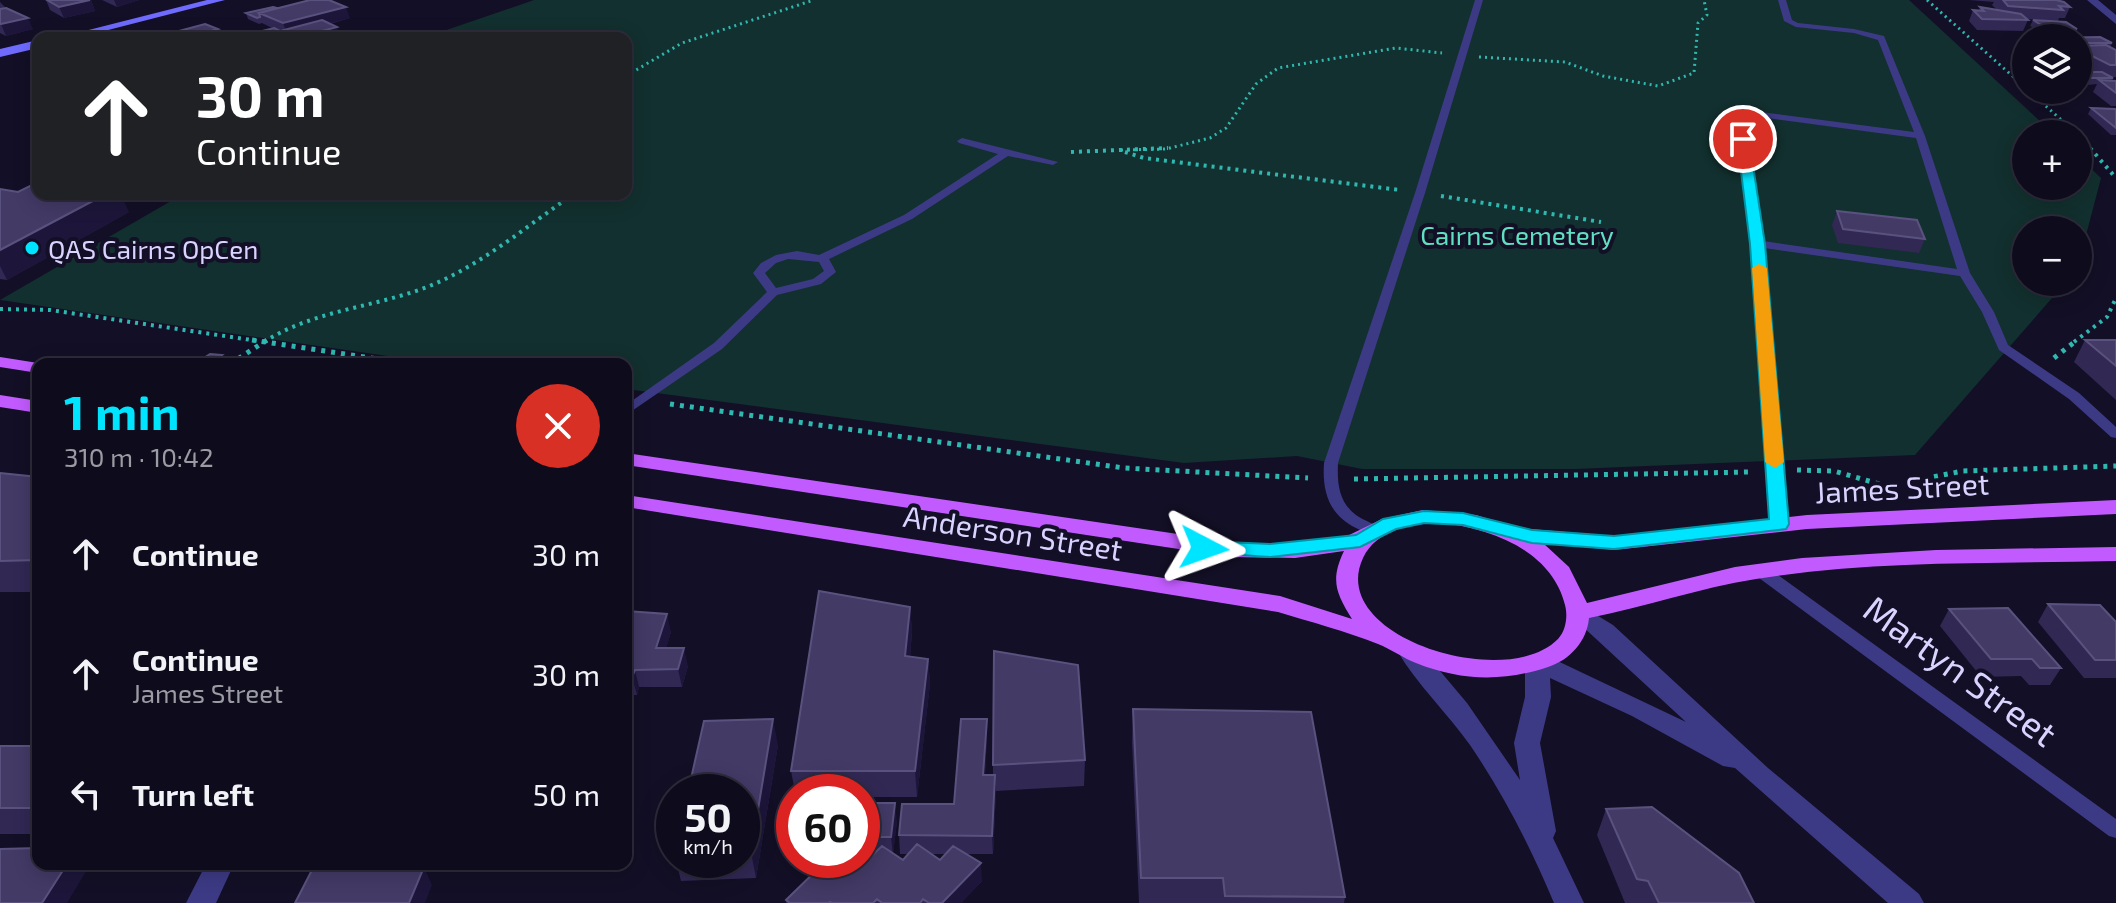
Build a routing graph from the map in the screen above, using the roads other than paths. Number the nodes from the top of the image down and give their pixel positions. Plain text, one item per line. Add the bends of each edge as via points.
1 (220, 0) edge
2 (1479, 0) edge
3 (1782, 0) edge
4 (2092, 0) edge
5 (2116, 21) edge
6 (88, 32) edge
7 (32, 45) edge
8 (0, 53) edge
9 (1920, 136) junction
10 (962, 141) dead end
11 (1006, 153) junction
12 (1053, 162) dead end
13 (1758, 244) junction
14 (820, 259) junction
15 (1964, 273) junction
16 (773, 292) junction
17 (0, 362) edge
18 (32, 367) edge
19 (0, 401) edge
20 (32, 406) edge
21 (632, 406) edge
22 (2116, 434) edge
23 (632, 460) edge
24 (632, 502) edge
25 (2116, 507) edge
26 (1779, 524) junction
27 (1501, 529) junction
28 (1368, 535) junction
29 (2116, 554) edge
30 (1761, 571) junction
31 (1580, 612) junction
32 (1399, 645) junction
33 (1537, 662) junction
34 (1759, 775) junction
35 (2116, 830) edge
36 (1544, 843) junction
37 (217, 870) edge
38 (201, 903) edge
39 (1569, 903) edge
40 (1909, 903) edge

1 - 6 street
2 - 28 lane via 1331,463 1336,506
3 - 9 lane via 1788,21 1796,25 1881,38
4 - 5 street
7 - 8 street
9 - 13 lane via 1739,112
9 - 15 lane
10 - 11 lane
11 - 12 lane
11 - 14 lane via 908,217
13 - 15 lane
13 - 26 lane
14 - 16 lane via 830,272 817,282
14 - 16 lane via 781,255 767,262 759,273
15 - 22 lane via 2003,347 2074,396
16 - 21 lane via 718,346
17 - 18 main road
19 - 20 main road
23 - 28 main road, Anderson Street via 1204,548 1270,551
24 - 32 main road, Anderson Street via 1280,604
25 - 26 main road, James Street
26 - 27 main road, James Street via 1614,543
27 - 28 main road via 1463,519 1424,517
27 - 31 main road via 1557,565 1572,584
28 - 32 main road via 1348,560 1349,594 1363,617
29 - 30 main road via 1919,559
30 - 31 main road
30 - 35 lane, Martyn Street
31 - 33 main road via 1569,642
31 - 34 street
32 - 33 main road via 1441,663 1475,669
32 - 36 street via 1479,733
33 - 34 street via 1653,715
33 - 36 street via 1538,697 1527,743
34 - 40 street
36 - 39 street
37 - 38 street

